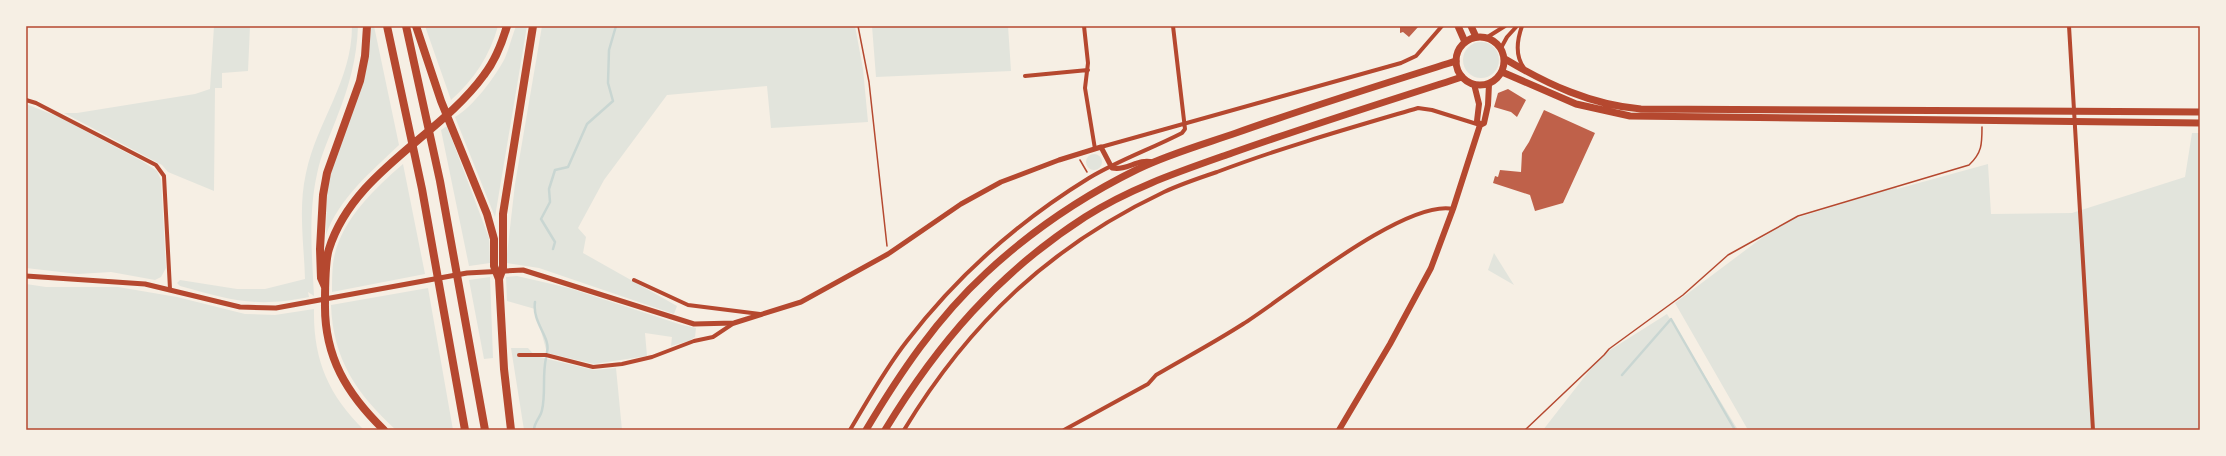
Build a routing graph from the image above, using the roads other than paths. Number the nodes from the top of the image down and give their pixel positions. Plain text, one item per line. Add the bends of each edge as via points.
1 (367, 26) edge
2 (387, 26) edge
3 (406, 26) edge
4 (416, 26) edge
5 (507, 26) edge
6 (533, 26) edge
7 (1084, 26) edge
8 (1173, 26) edge
9 (1442, 26) edge
10 (1458, 26) edge
11 (1471, 26) edge
12 (1505, 26) edge
13 (1516, 26) edge
14 (1522, 26) edge
15 (2069, 26) edge
16 (1476, 37) junction
17 (1486, 38) junction
18 (1465, 42) junction
19 (1502, 48) junction
20 (1505, 59) junction
21 (1456, 60) junction
22 (1088, 70) junction
23 (1502, 72) junction
24 (1527, 72) junction
25 (1025, 76) dead end
26 (1462, 77) junction
27 (1474, 84) junction
28 (1489, 84) junction
29 (26, 100) edge
30 (2075, 112) junction
31 (2200, 112) edge
32 (2075, 122) junction
33 (2200, 123) edge
34 (1183, 124) junction
35 (1480, 125) junction
36 (1101, 147) junction
37 (1095, 149) junction
38 (1153, 162) junction
39 (1110, 166) junction
40 (1453, 210) junction
41 (26, 276) edge
42 (499, 279) junction
43 (634, 280) dead end
44 (325, 288) junction
45 (170, 290) junction
46 (764, 314) junction
47 (734, 323) junction
48 (519, 355) dead end
49 (384, 430) edge
50 (465, 430) edge
51 (485, 430) edge
52 (511, 430) edge
53 (850, 430) edge
54 (866, 430) edge
55 (885, 430) edge
56 (904, 430) edge
57 (1064, 430) edge
58 (1338, 430) edge
59 (2093, 430) edge

1 - 44 highway via 360,81 333,151 323,195 320,249 321,278
2 - 50 highway via 422,189
3 - 51 highway via 440,181
4 - 42 highway via 441,101 487,214 494,239 494,266
5 - 44 highway via 485,75 463,99 380,174 354,202 342,220 329,250
6 - 42 highway via 505,200 502,268
7 - 22 street
8 - 34 street
9 - 34 street via 1422,50 1409,60
10 - 18 main road
11 - 16 main road
12 - 17 street
13 - 19 street
14 - 24 street via 1518,59
15 - 30 street
16 - 17 main road
16 - 18 main road
17 - 19 main road via 1494,40
18 - 21 main road via 1459,48
19 - 20 main road
20 - 23 main road
20 - 24 main road
21 - 26 main road
21 - 38 main road via 1315,105
22 - 25 street
22 - 37 street via 1085,95
23 - 28 main road
23 - 32 main road via 1576,104 1630,116
24 - 30 main road via 1593,102 1641,110
26 - 27 main road
26 - 55 main road via 1321,121 1159,178 1086,216 1020,264 976,306 930,360
27 - 28 main road
27 - 35 main road via 1478,104 1477,121
28 - 35 main road via 1488,109 1484,123
29 - 45 street via 156,165 164,176
30 - 31 main road
30 - 32 street
32 - 33 main road
32 - 59 street
34 - 36 street
34 - 39 street via 1182,134
35 - 40 main road
35 - 56 street via 1418,108 1237,164 1166,191 1126,211 1057,256 992,314 947,364
36 - 37 street
36 - 39 street
37 - 46 street via 1032,169 981,192 888,254 801,302
38 - 39 street via 1141,161 1120,169
38 - 54 main road via 1077,204 1038,230 985,274 917,350
39 - 53 street via 1030,218 1001,241 954,286 906,342
40 - 57 street via 1444,208 1424,212 1372,236 1242,325 1156,375 1148,384
40 - 58 main road via 1413,303
41 - 45 street via 78,281 124,281
42 - 52 highway via 504,369
43 - 46 street via 688,306
44 - 49 highway via 324,314 329,344 344,383
45 - 47 street via 240,307 276,308 491,270 508,270 541,274 694,324
46 - 47 street
47 - 48 street via 713,337 622,364 593,367 546,355

